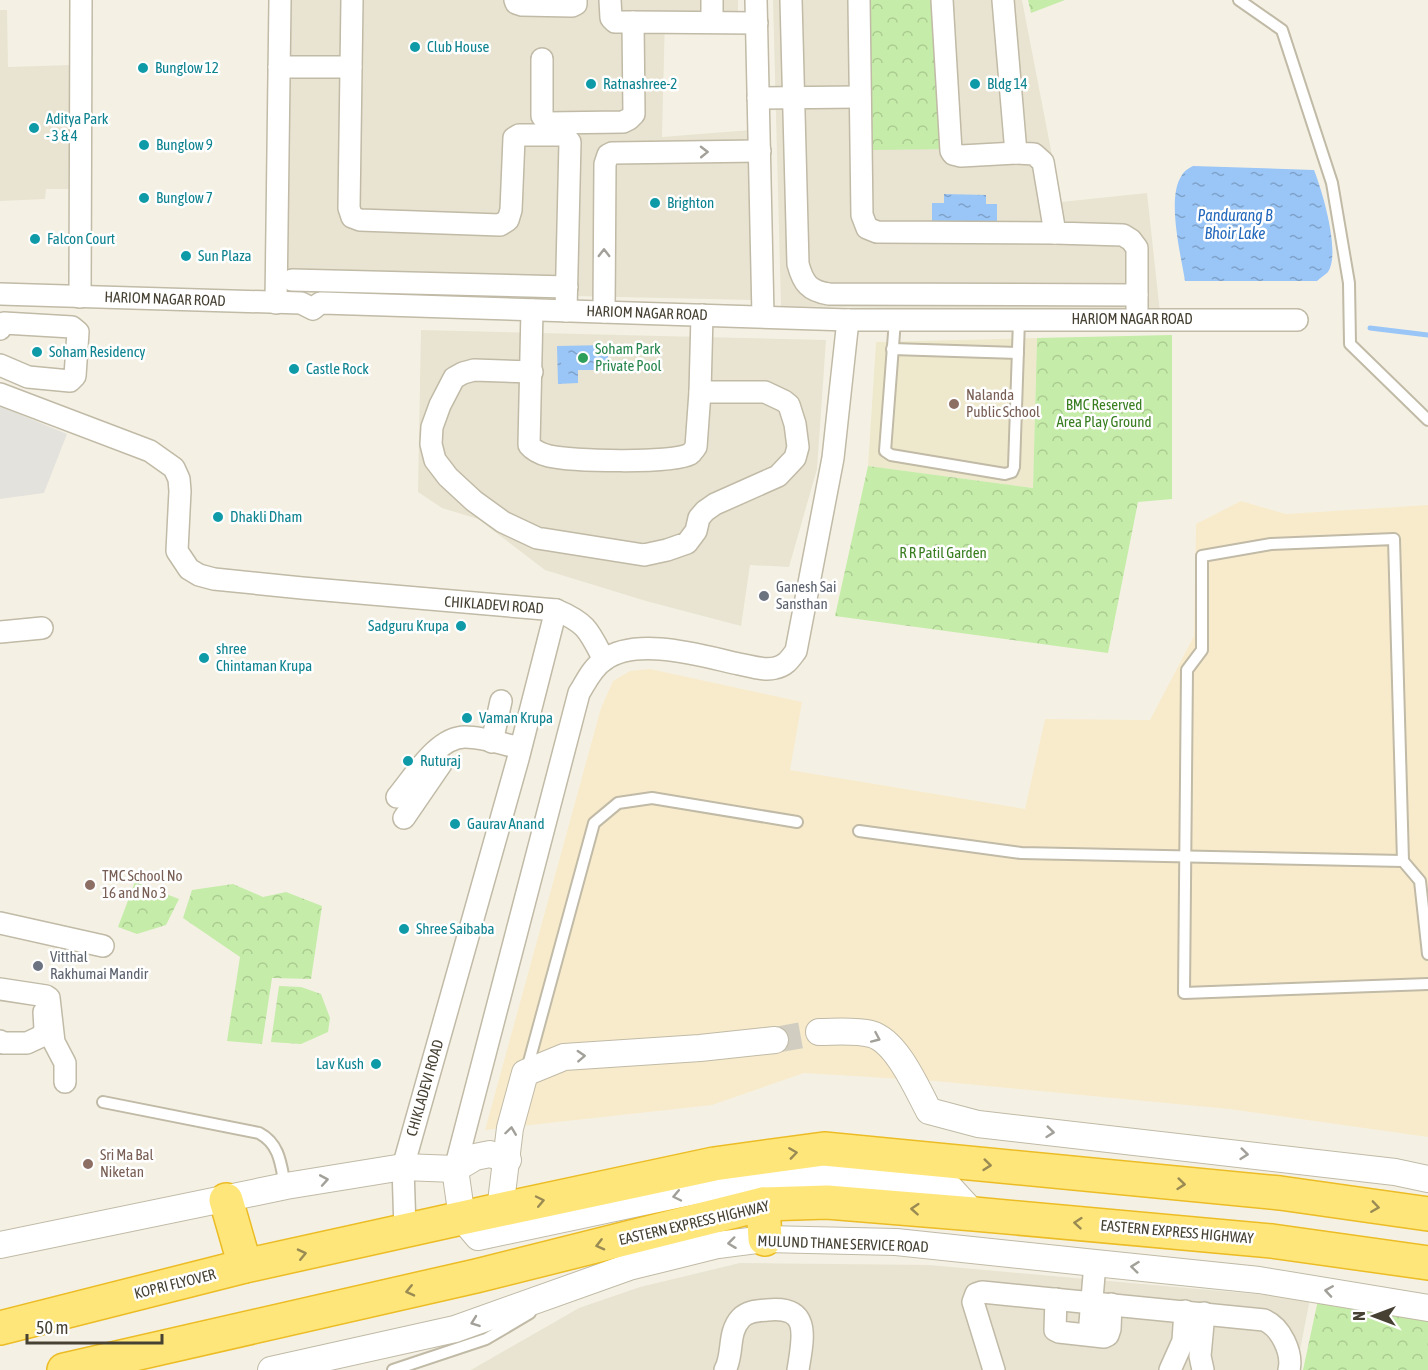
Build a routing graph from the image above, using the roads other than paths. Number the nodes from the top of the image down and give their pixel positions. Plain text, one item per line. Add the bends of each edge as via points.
1 (81, 0) edge
2 (280, 0) edge
3 (352, 0) edge
4 (515, 0) edge
5 (576, 0) edge
6 (610, 0) edge
7 (712, 0) edge
8 (756, 0) edge
9 (791, 0) edge
10 (859, 0) edge
11 (942, 0) edge
12 (1003, 0) edge
13 (1239, 0) edge
14 (633, 22) junction
15 (712, 22) junction
16 (757, 23) junction
17 (542, 59) dead end
18 (279, 67) junction
19 (351, 67) junction
20 (861, 97) junction
21 (758, 98) junction
22 (794, 98) junction
23 (760, 151) junction
24 (1016, 153) junction
25 (1055, 233) junction
26 (292, 280) dead end
27 (324, 281) junction
28 (412, 283) junction
29 (476, 285) junction
30 (520, 286) junction
31 (567, 287) junction
32 (0, 294) edge
33 (1137, 295) junction
34 (46, 296) junction
35 (80, 297) junction
36 (276, 303) junction
37 (315, 303) junction
38 (411, 306) junction
39 (475, 308) junction
40 (526, 309) junction
41 (566, 310) junction
42 (604, 312) junction
43 (702, 315) junction
44 (764, 316) junction
45 (1137, 319) junction
46 (848, 320) junction
47 (895, 320) junction
48 (1019, 320) junction
49 (1297, 320) dead end
50 (45, 326) junction
51 (0, 329) edge
52 (892, 349) junction
53 (1018, 353) junction
54 (0, 365) edge
55 (532, 372) junction
56 (700, 392) junction
57 (0, 394) edge
58 (1428, 420) edge
59 (556, 610) junction
60 (42, 628) dead end
61 (0, 632) edge
62 (604, 660) junction
63 (501, 700) dead end
64 (492, 742) junction
65 (519, 753) junction
66 (397, 797) dead end
67 (404, 818) dead end
68 (797, 822) dead end
69 (859, 831) dead end
70 (1184, 856) junction
71 (1403, 861) junction
72 (0, 923) edge
73 (103, 946) dead end
74 (1428, 954) edge
75 (1428, 984) edge
76 (0, 989) edge
77 (0, 1003) edge
78 (819, 1032) tunnel mouth
79 (776, 1040) tunnel mouth
80 (0, 1041) edge
81 (525, 1073) junction
82 (65, 1082) dead end
83 (103, 1102) dead end
84 (508, 1160) junction
85 (403, 1167) junction
86 (455, 1169) junction
87 (1428, 1179) edge
88 (286, 1186) junction
89 (226, 1200) junction
90 (763, 1204) junction
91 (500, 1210) junction
92 (974, 1214) junction
93 (1428, 1214) edge
94 (462, 1218) junction
95 (405, 1230) junction
96 (765, 1239) junction
97 (0, 1245) edge
98 (1095, 1263) junction
99 (245, 1266) junction
100 (1421, 1267) edge
101 (583, 1283) junction
102 (1056, 1299) junction
103 (1428, 1308) edge
104 (1098, 1310) junction
105 (1195, 1312) junction
106 (0, 1328) edge
107 (117, 1365) edge
108 (64, 1370) edge
109 (272, 1370) edge
110 (393, 1370) edge
111 (725, 1370) edge
112 (798, 1370) edge
113 (994, 1370) edge
114 (1170, 1370) edge
115 (1203, 1370) edge
116 (1289, 1370) edge

1 - 35 street
2 - 18 street
3 - 19 street
4 - 5 street via 522,5 572,6
6 - 14 street via 611,18 615,22
7 - 15 street
8 - 16 street
9 - 22 street
10 - 20 street
11 - 24 street via 951,151 961,156
12 - 24 street
13 - 58 lane via 1282,30 1332,183 1349,283 1350,344
14 - 15 street
14 - 17 street via 634,114 623,122 547,123 542,116
15 - 16 street
16 - 21 street
18 - 19 street
18 - 36 street
19 - 31 street via 349,208 352,217 360,220 500,225 508,220 511,210 514,138 568,137
20 - 22 street
20 - 25 street via 862,215 867,228 877,232
21 - 22 street
21 - 23 street
22 - 33 street via 798,264 802,279 816,292
42 -> 23 street via 608,155
23 - 44 street
24 - 25 street via 1034,154 1043,162
25 - 33 street via 1123,235 1131,240 1137,248
26 - 27 street
27 - 28 street
27 - 37 street
28 - 29 street
28 - 38 street
29 - 30 street
29 - 39 street
30 - 31 street
30 - 40 street
31 - 41 street
32 - 34 street, HARIOM NAGAR ROAD
33 - 45 street
34 - 35 street, HARIOM NAGAR ROAD
34 - 50 street
35 - 36 street, HARIOM NAGAR ROAD
36 - 37 street, HARIOM NAGAR ROAD
37 - 38 street, HARIOM NAGAR ROAD
38 - 39 street, HARIOM NAGAR ROAD
39 - 40 street, HARIOM NAGAR ROAD
40 - 41 street, HARIOM NAGAR ROAD
40 - 55 street
41 - 42 street, HARIOM NAGAR ROAD
42 - 43 street, HARIOM NAGAR ROAD
43 - 44 street, HARIOM NAGAR ROAD
43 - 56 street
44 - 46 street, HARIOM NAGAR ROAD
45 - 48 street, HARIOM NAGAR ROAD
45 - 49 street, HARIOM NAGAR ROAD
46 - 47 street, HARIOM NAGAR ROAD
46 - 62 street via 833,458 799,639 788,663 769,669 676,651 636,649
47 - 48 street, HARIOM NAGAR ROAD
47 - 52 lane
48 - 53 lane
50 - 51 street via 3,323
50 - 54 street via 72,327 78,332 73,379 28,377
52 - 53 lane
52 - 53 lane via 884,445 887,454 1005,474 1014,467
55 - 56 street via 528,441 532,448 552,456 608,461 690,454 697,444
55 - 56 street via 474,370 454,378 432,427 435,460 474,501 503,522 537,538 644,555 687,543 705,511 778,476 795,458 795,424 784,401 765,392
57 - 59 street, CHIKLADEVI ROAD via 150,451 174,468 180,491 177,551 189,569 199,575
59 - 62 street via 575,618 589,630
59 - 65 street, CHIKLADEVI ROAD
60 - 61 street
62 - 86 street via 579,693
63 - 64 street
64 - 65 street
64 - 66 street via 468,737 443,744
65 - 67 street via 460,750 438,766
65 - 85 street, CHIKLADEVI ROAD
68 - 81 lane via 652,798 618,803 594,823
69 - 70 lane via 1021,853
70 - 71 lane
70 - 71 lane via 1187,670 1202,650 1202,556 1271,544 1394,540
70 - 75 lane via 1184,993
71 - 74 lane via 1420,881
72 - 73 street
76 - 82 street via 49,998 54,1042 64,1063
77 - 80 street via 35,1000 44,1008 45,1029 42,1036 27,1042
78 -> 87 street via 872,1034 889,1044 929,1111 978,1124
81 -> 79 street via 564,1057
84 -> 81 street via 510,1128
83 - 88 lane via 270,1138
84 - 86 street via 490,1154 475,1157
84 - 91 street
85 - 86 street
88 -> 85 street
85 - 95 street, CHIKLADEVI ROAD
86 - 94 street
88 - 89 street
89 - 97 street
89 - 99 highway
92 -> 90 highway, EASTERN EXPRESS HIGHWAY via 827,1202
90 - 96 highway
90 -> 107 highway, EASTERN EXPRESS HIGHWAY
91 -> 93 highway via 714,1164 824,1149 1280,1193
91 - 94 highway
92 -> 94 street via 951,1189 808,1177 756,1178 478,1237
100 -> 92 highway, EASTERN EXPRESS HIGHWAY via 1272,1241
94 - 95 highway
99 -> 95 highway
96 - 98 street, MULUND THANE SERVICE ROAD via 896,1242
96 -> 101 street, MULUND THANE SERVICE ROAD via 718,1245
103 -> 98 street, MULUND THANE SERVICE ROAD via 1259,1280
98 - 104 street
99 - 106 highway, KOPRI FLYOVER
101 -> 109 street, MULUND THANE SERVICE ROAD via 454,1329
101 - 110 lane via 486,1339
102 - 104 street
102 - 104 street via 1055,1330 1059,1332 1108,1335 1110,1329
102 - 113 street via 976,1294 974,1302
104 - 105 street
105 - 114 street
105 - 115 street
105 - 116 street via 1270,1322 1290,1353
107 - 108 highway
111 - 112 street via 734,1328 742,1317 751,1311 781,1308 799,1317 802,1338

